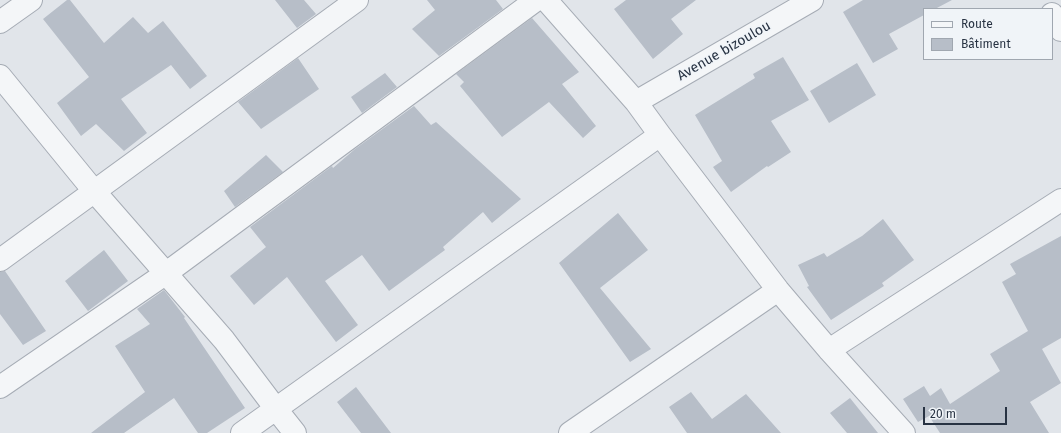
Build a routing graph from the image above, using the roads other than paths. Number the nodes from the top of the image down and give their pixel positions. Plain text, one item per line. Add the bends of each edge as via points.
1 (31, 0) edge
2 (357, 0) edge
3 (536, 0) edge
4 (546, 0) edge
5 (812, 0) edge
6 (1053, 16) edge
7 (0, 22) edge
8 (1061, 30) edge
9 (0, 76) edge
10 (636, 102) junction
11 (660, 135) junction
12 (94, 191) junction
13 (1061, 200) edge
14 (0, 260) edge
15 (165, 274) junction
16 (778, 290) junction
17 (829, 350) junction
18 (0, 387) edge
19 (276, 409) junction
20 (896, 430) edge
21 (242, 433) edge
22 (295, 433) edge
23 (570, 433) edge

1 - 7 street
2 - 12 street
3 - 15 street
4 - 10 street
5 - 10 street, Avenue bizoulou
6 - 8 street
9 - 12 street
10 - 11 street
11 - 16 street
11 - 19 street
12 - 14 street
12 - 15 street
13 - 17 street
15 - 18 street
15 - 19 street via 224,340
16 - 17 street
16 - 23 street
17 - 20 street
19 - 21 street
19 - 22 street

